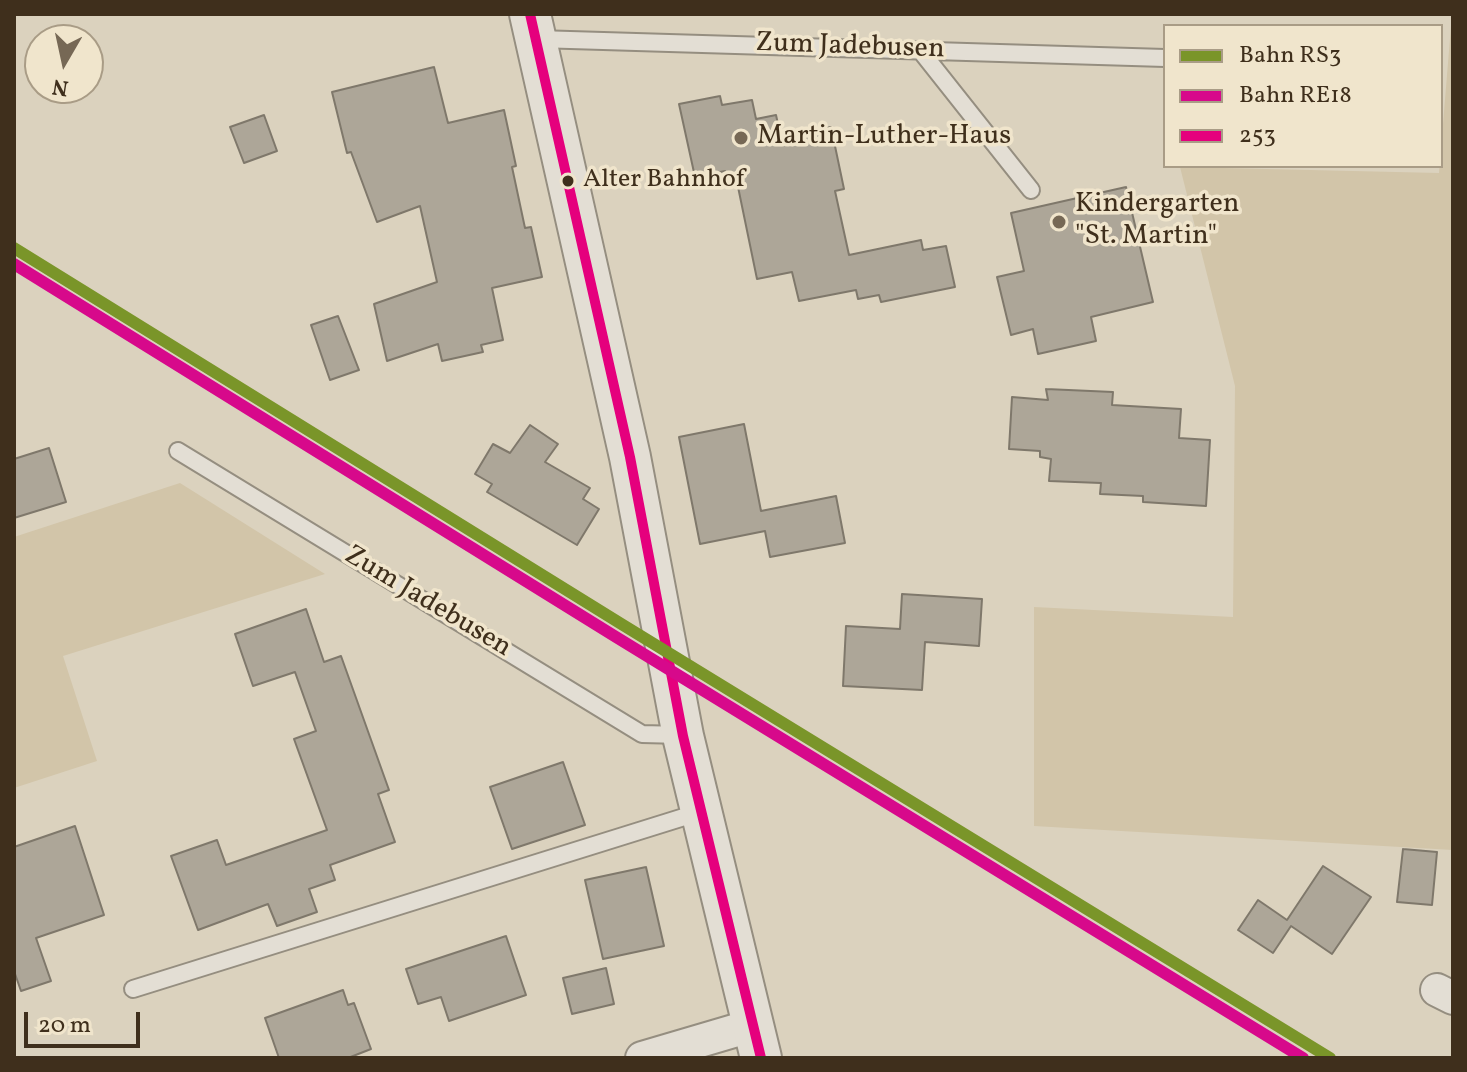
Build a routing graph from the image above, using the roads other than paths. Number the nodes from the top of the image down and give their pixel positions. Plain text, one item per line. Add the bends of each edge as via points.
1 (533, 26) edge
2 (920, 50) junction
3 (1163, 58) edge
4 (1031, 190) dead end
5 (178, 451) dead end
6 (683, 736) junction
7 (701, 811) junction
8 (133, 989) dead end
9 (757, 1041) edge
10 (642, 1058) edge

1 - 2 lane, Zum Jadebusen
1 - 6 street, Zum Jadebusen via 630,457
2 - 3 lane, Zum Jadebusen
2 - 4 lane
5 - 6 lane, Zum Jadebusen via 642,734
6 - 7 street, Zum Jadebusen
7 - 8 lane
7 - 9 street, Zum Jadebusen
9 - 10 street

